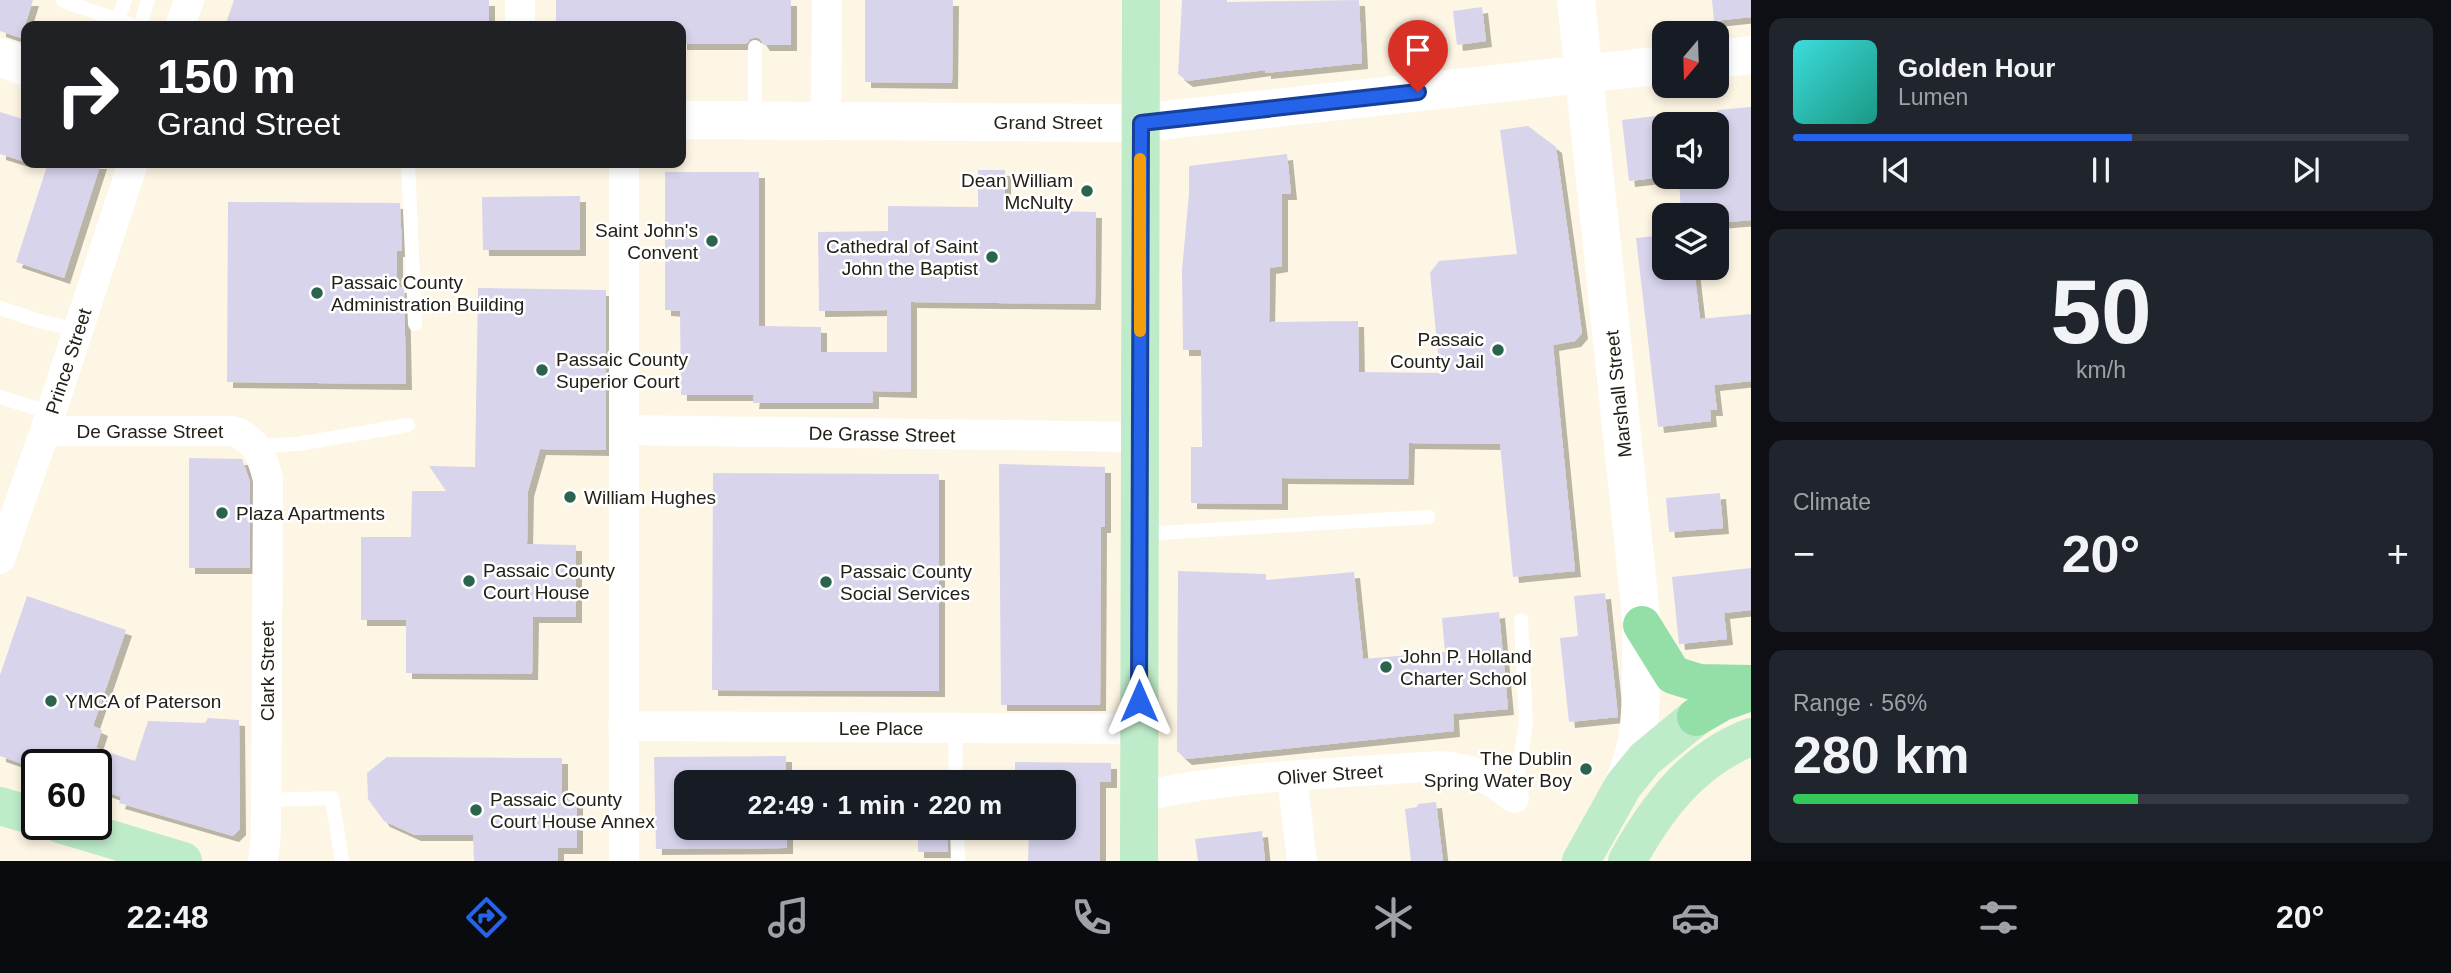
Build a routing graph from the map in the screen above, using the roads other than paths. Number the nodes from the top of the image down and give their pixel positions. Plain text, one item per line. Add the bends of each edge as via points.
1 (125, 0) edge
2 (148, 0) edge
3 (189, 0) edge
4 (520, 0) edge
5 (827, 0) edge
6 (1140, 0) edge
7 (1576, 0) edge
8 (63, 1) edge
9 (118, 20) junction
10 (121, 21) edge
11 (140, 21) edge
12 (182, 21) edge
13 (520, 21) edge
14 (755, 47) dead end
15 (1751, 55) edge
16 (0, 57) edge
17 (1729, 58) edge
18 (21, 64) edge
19 (1652, 66) edge
20 (1585, 74) junction
21 (686, 120) edge
22 (755, 120) junction
23 (826, 120) junction
24 (1141, 123) junction
25 (131, 168) edge
26 (408, 168) edge
27 (624, 168) edge
28 (0, 308) edge
29 (415, 324) dead end
30 (78, 330) junction
31 (0, 397) edge
32 (48, 422) junction
33 (408, 425) dead end
34 (624, 430) junction
35 (1140, 437) junction
36 (256, 446) junction
37 (1429, 517) dead end
38 (1139, 534) junction
39 (0, 559) edge
40 (1521, 620) dead end
41 (1642, 625) junction
42 (1751, 684) edge
43 (1751, 692) edge
44 (1696, 718) joint
45 (623, 726) junction
46 (955, 728) junction
47 (1139, 729) junction
48 (1751, 737) edge
49 (956, 770) edge
50 (1292, 776) junction
51 (1623, 786) junction
52 (1139, 797) junction
53 (1514, 798) joint
54 (266, 800) junction
55 (0, 806) edge
56 (21, 812) edge
57 (112, 840) edge
58 (957, 840) edge
59 (183, 861) edge
60 (263, 861) edge
61 (342, 861) edge
62 (624, 861) edge
63 (958, 861) edge
64 (1139, 861) edge
65 (1302, 861) edge
66 (1581, 861) edge
67 (1627, 861) edge

1 - 9 lane
2 - 11 lane
3 - 12 street
4 - 13 street
5 - 23 street
6 - 24 main road
7 - 20 street, Marshall Street
8 - 9 lane
9 - 10 lane
14 - 22 lane
15 - 17 street
16 - 18 street
19 - 20 street, Grand Street
20 - 24 street, Grand Street
20 - 41 street, Marshall Street
21 - 22 street, Grand Street
22 - 23 street, Grand Street
23 - 24 street, Grand Street
24 - 35 main road
25 - 30 street, Prince Street
26 - 29 lane
27 - 34 street
28 - 30 lane
30 - 32 street, Prince Street
31 - 32 lane
32 - 36 street, De Grasse Street via 232,431
32 - 39 street, Prince Street
33 - 36 lane via 298,444
34 - 35 street, De Grasse Street
34 - 45 street
35 - 38 main road
36 - 54 street, Clark Street via 268,480
37 - 38 lane
38 - 47 main road
40 - 53 lane via 1526,723
41 - 42 highway via 1673,674 1699,682
41 - 51 street, Marshall Street via 1638,734
43 - 44 highway
44 - 51 main road via 1645,758
45 - 46 street, Lee Place
45 - 62 street
46 - 47 street, Lee Place
46 - 49 lane
47 - 52 main road
48 - 67 main road via 1721,751 1687,776 1644,830
50 - 52 street, Oliver Street
50 - 53 street, Oliver Street via 1460,768 1480,773
50 - 65 street
51 - 66 main road
52 - 64 main road
54 - 60 street, Clark Street
54 - 61 lane via 332,798
55 - 56 main road
57 - 59 main road
58 - 63 lane

